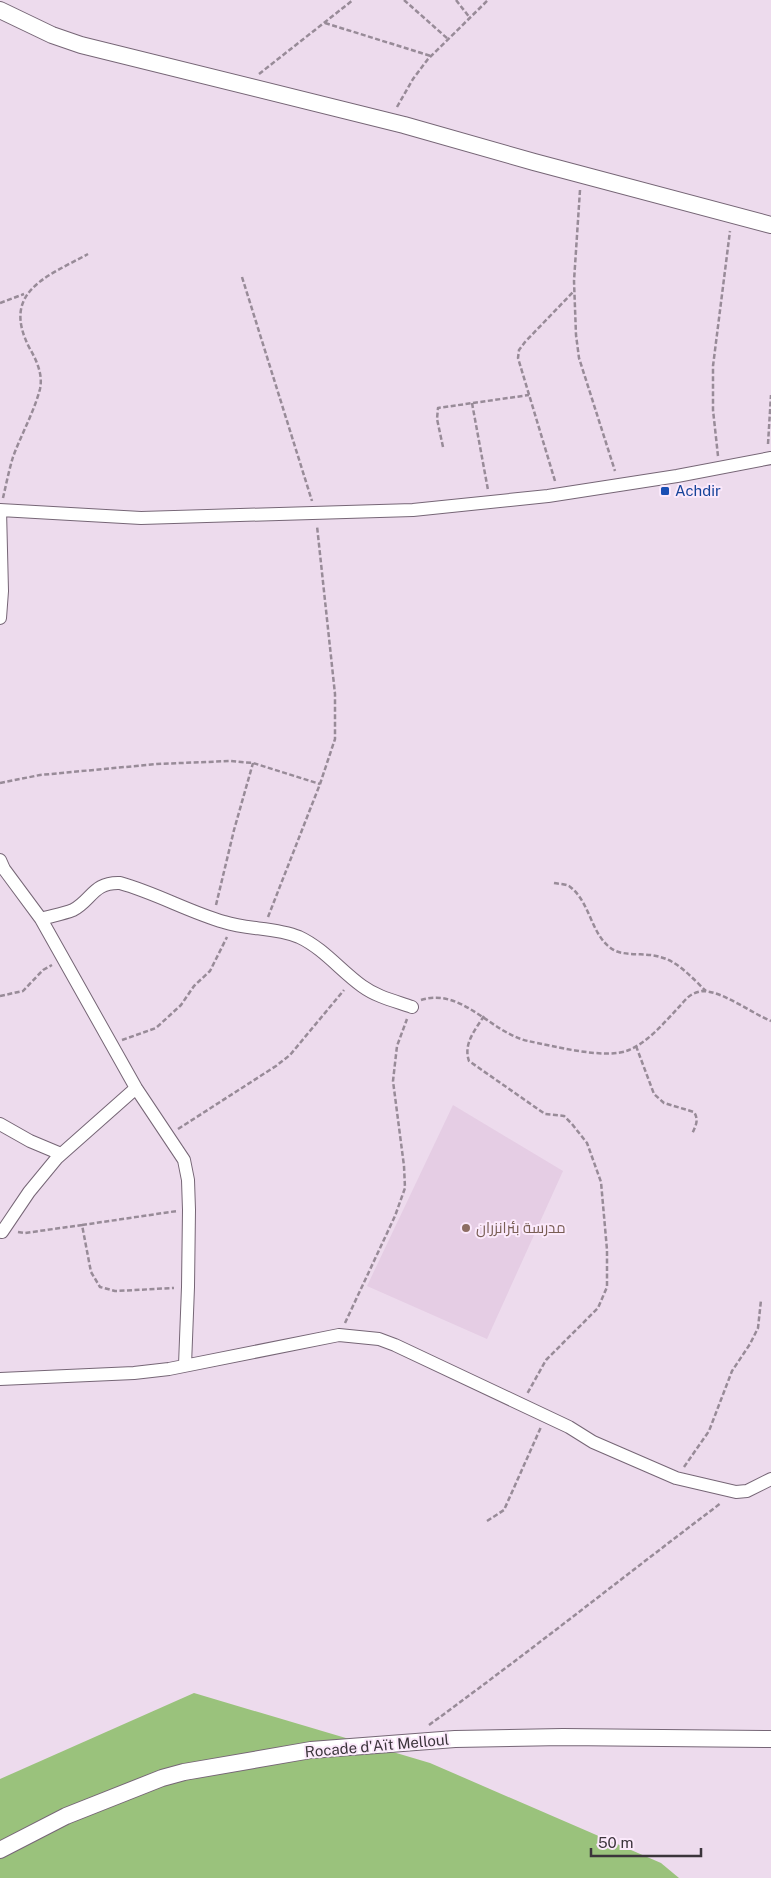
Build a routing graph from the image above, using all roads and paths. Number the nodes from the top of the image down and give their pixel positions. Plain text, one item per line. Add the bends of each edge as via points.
1 (353, 0) edge
2 (404, 0) edge
3 (456, 0) edge
4 (488, 0) edge
5 (0, 10) edge
6 (470, 18) junction
7 (325, 23) junction
8 (448, 40) junction
9 (431, 56) junction
10 (244, 85) junction
11 (389, 121) junction
12 (580, 174) junction
13 (733, 214) junction
14 (771, 225) edge
15 (88, 254) dead end
16 (242, 277) dead end
17 (575, 291) junction
18 (26, 293) junction
19 (0, 304) edge
20 (528, 395) junction
21 (771, 395) edge
22 (472, 403) junction
23 (443, 447) dead end
24 (770, 458) edge
25 (719, 468) junction
26 (619, 485) junction
27 (559, 494) junction
28 (490, 502) junction
29 (0, 510) edge
30 (316, 514) junction
31 (0, 618) edge
32 (253, 763) junction
33 (0, 783) edge
34 (320, 784) junction
35 (0, 860) edge
36 (554, 883) dead end
37 (213, 918) junction
38 (42, 919) junction
39 (233, 925) junction
40 (263, 930) junction
41 (64, 960) junction
42 (352, 978) junction
43 (707, 992) junction
44 (0, 996) edge
45 (412, 1007) junction
46 (484, 1016) junction
47 (771, 1021) edge
48 (111, 1044) junction
49 (636, 1046) junction
50 (136, 1088) junction
51 (0, 1124) edge
52 (692, 1134) dead end
53 (168, 1135) junction
54 (62, 1154) junction
55 (189, 1210) junction
56 (82, 1225) junction
57 (2, 1232) joint
58 (188, 1287) junction
59 (761, 1300) dead end
60 (340, 1335) junction
61 (185, 1365) junction
62 (0, 1379) edge
63 (521, 1404) junction
64 (546, 1416) junction
65 (676, 1478) junction
66 (771, 1479) edge
67 (736, 1492) junction
68 (487, 1521) dead end
69 (426, 1727) dead end
70 (771, 1739) edge
71 (0, 1850) edge

1 - 7 path
2 - 8 path
3 - 6 path
4 - 6 path
5 - 10 street via 52,36 81,45
6 - 8 path
7 - 9 path
7 - 10 path
8 - 9 path
9 - 11 path via 413,79
10 - 11 street
11 - 12 street
12 - 13 street
12 - 17 path
13 - 14 street
13 - 25 path via 713,366 713,410
15 - 18 path via 38,281
16 - 30 path
17 - 20 path via 519,350 518,358
17 - 26 path via 579,358
18 - 19 path
18 - 29 path via 20,306 21,334 36,360 40,388 12,460
20 - 22 path
20 - 27 path
21 - 24 path via 768,426
22 - 23 path via 438,408
22 - 28 path
24 - 25 street
25 - 26 street
26 - 27 street
27 - 28 street
28 - 30 street via 413,510
29 - 30 street via 141,518
29 - 31 street
30 - 34 path via 336,720 335,738
32 - 33 path via 157,764
32 - 34 path
32 - 37 path
34 - 40 path
35 - 38 street
36 - 43 path via 568,885 576,894 600,939 612,950 622,954 644,953 663,957 682,968
37 - 38 street via 129,886 112,883 98,888 72,910
37 - 39 street
38 - 41 street
39 - 40 street
39 - 48 path via 210,971 181,1005 156,1028
40 - 42 street via 300,938
41 - 44 path via 46,967 23,991
41 - 48 street
42 - 45 street via 377,995
42 - 53 path via 290,1055
43 - 47 path
43 - 49 path via 692,994
45 - 46 path via 427,998 445,998
45 - 60 path via 397,1046 393,1081 405,1188
46 - 49 path via 523,1040 608,1054
46 - 63 path via 469,1040 469,1061 545,1114 564,1116 572,1124 587,1142 596,1165 604,1211 607,1287 598,1308 546,1360
48 - 50 street
49 - 52 path via 654,1094 664,1103 694,1112 697,1123
50 - 53 street
50 - 54 street
51 - 54 street
53 - 55 street via 184,1160
54 - 57 street via 29,1192
55 - 56 path
55 - 58 street
56 - 57 path via 25,1233
56 - 58 path via 91,1272 100,1287 115,1291
58 - 61 street
59 - 65 path via 758,1328 732,1371 709,1431
60 - 61 street
60 - 63 street via 379,1339 395,1345
61 - 62 street via 111,1376
63 - 64 street
64 - 65 street via 593,1442
64 - 68 path via 507,1505
65 - 67 street
66 - 67 street via 747,1491
67 - 69 path
70 - 71 street, Rocade d'Aït Melloul via 455,1739 311,1750 162,1778 66,1816

